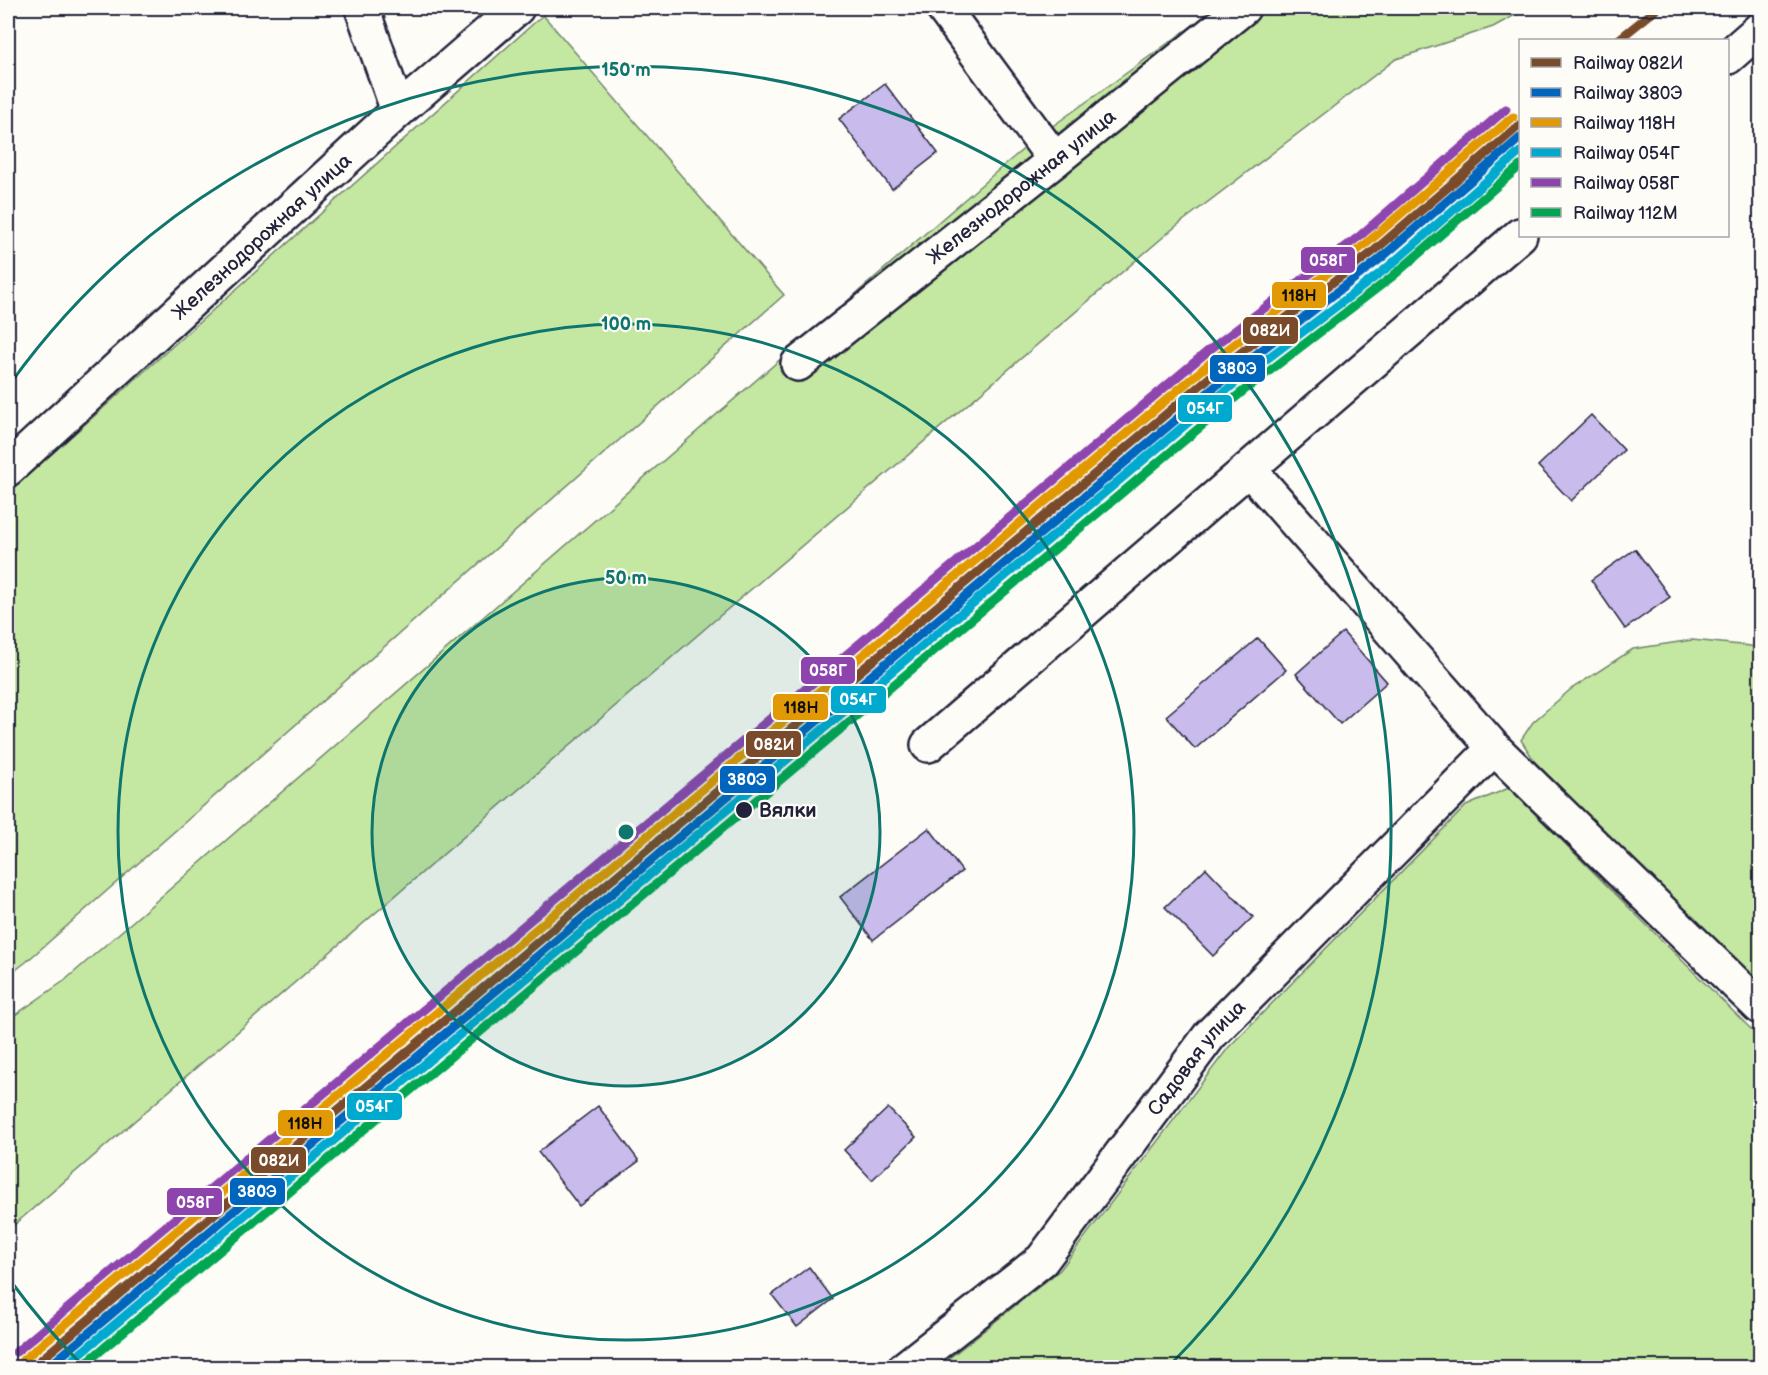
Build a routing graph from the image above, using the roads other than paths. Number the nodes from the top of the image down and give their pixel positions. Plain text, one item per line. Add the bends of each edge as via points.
1 (362, 8) edge
2 (517, 8) edge
3 (943, 8) edge
4 (1243, 8) edge
5 (1761, 29) edge
6 (1729, 56) edge
7 (398, 111) junction
8 (1055, 160) junction
9 (1519, 237) edge
10 (798, 364) dead end
11 (8, 469) edge
12 (1249, 469) junction
13 (928, 745) dead end
14 (1494, 748) junction
15 (1761, 1007) edge
16 (905, 1368) edge

1 - 7 street
2 - 7 street, Железнодорожная улица
3 - 8 street
4 - 8 street, Железнодорожная улица
5 - 6 street
7 - 11 street, Железнодорожная улица
8 - 10 street, Железнодорожная улица
9 - 12 street
12 - 13 street
12 - 14 street
14 - 15 street
14 - 16 street, Садовая улица via 1210,1035 1042,1260

